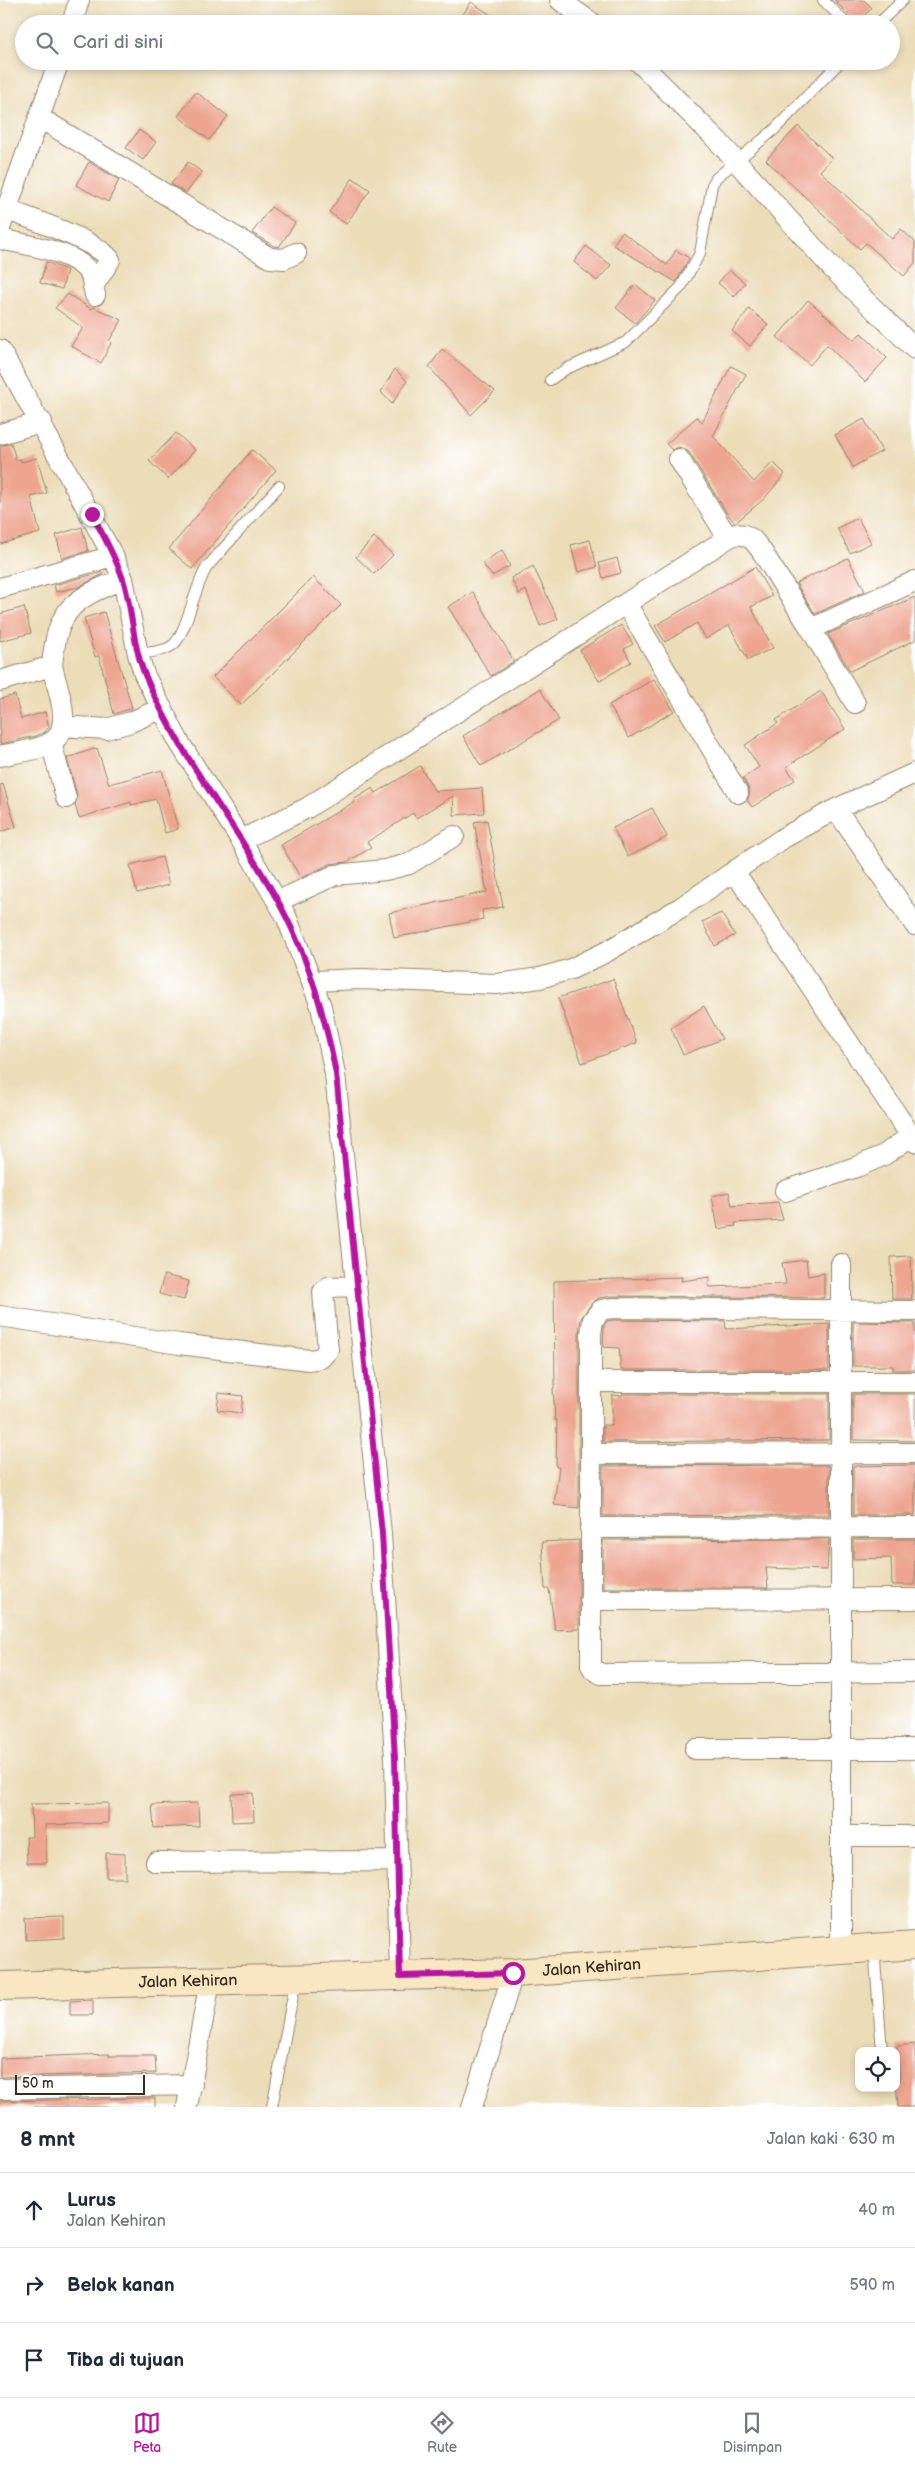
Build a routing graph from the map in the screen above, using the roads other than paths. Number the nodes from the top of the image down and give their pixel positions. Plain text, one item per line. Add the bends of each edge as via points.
1 (79, 0) edge
2 (560, 0) edge
3 (823, 0) edge
4 (903, 0) edge
5 (75, 15) edge
6 (581, 15) edge
7 (838, 15) edge
8 (887, 15) edge
9 (56, 70) edge
10 (647, 70) edge
11 (832, 70) edge
12 (40, 118) junction
13 (736, 161) junction
14 (3, 219) edge
15 (0, 239) edge
16 (296, 253) dead end
17 (915, 350) edge
18 (2, 356) edge
19 (550, 380) dead end
20 (42, 422) junction
21 (0, 434) edge
22 (679, 459) dead end
23 (279, 486) dead end
24 (728, 538) junction
25 (113, 556) junction
26 (123, 579) junction
27 (915, 582) edge
28 (0, 588) edge
29 (626, 605) junction
30 (811, 629) junction
31 (145, 653) junction
32 (52, 666) junction
33 (0, 681) edge
34 (855, 703) dead end
35 (162, 708) junction
36 (62, 726) junction
37 (51, 742) junction
38 (0, 756) edge
39 (915, 773) edge
40 (738, 793) dead end
41 (66, 798) dead end
42 (836, 809) junction
43 (252, 835) junction
44 (454, 836) dead end
45 (734, 871) junction
46 (289, 896) junction
47 (915, 925) edge
48 (313, 981) junction
49 (913, 1139) edge
50 (785, 1191) dead end
51 (842, 1264) dead end
52 (355, 1286) junction
53 (842, 1311) junction
54 (915, 1311) edge
55 (0, 1316) edge
56 (842, 1381) junction
57 (591, 1382) junction
58 (915, 1382) edge
59 (843, 1452) junction
60 (915, 1453) edge
61 (591, 1454) junction
62 (842, 1526) junction
63 (915, 1527) edge
64 (590, 1528) junction
65 (842, 1599) junction
66 (915, 1599) edge
67 (590, 1600) junction
68 (841, 1672) junction
69 (915, 1672) edge
70 (695, 1749) dead end
71 (841, 1750) junction
72 (915, 1750) edge
73 (841, 1836) junction
74 (915, 1836) edge
75 (397, 1861) junction
76 (156, 1862) dead end
77 (915, 1944) edge
78 (874, 1947) junction
79 (840, 1950) junction
80 (513, 1973) junction
81 (400, 1976) junction
82 (296, 1978) junction
83 (210, 1981) junction
84 (0, 1986) edge
85 (882, 2047) edge
86 (192, 2085) junction
87 (0, 2089) edge
88 (187, 2107) edge
89 (272, 2107) edge
90 (472, 2107) edge

1 - 5 street
2 - 6 street
3 - 7 lane
4 - 8 lane
9 - 12 street
10 - 13 street
11 - 13 lane via 774,130
12 - 14 street
12 - 16 street via 270,258 284,259
13 - 17 street via 832,268
13 - 19 lane via 712,185 700,253 681,287 626,342 566,369
14 - 15 street via 55,228 89,244 110,260 94,292 86,268 75,260
18 - 20 street
20 - 21 street
20 - 25 street
22 - 24 street
23 - 31 lane via 208,567 175,643 165,649
24 - 29 street
24 - 30 street via 736,534 752,539
25 - 26 street
25 - 28 street
26 - 31 street
26 - 32 street via 81,598 66,612 54,645
27 - 30 street
29 - 40 street
29 - 43 street via 307,808
30 - 34 street
31 - 35 street via 144,674
32 - 33 street
32 - 36 street via 64,716
35 - 36 street via 131,722 106,728
35 - 43 street via 178,742
36 - 37 street via 57,738
37 - 38 street
37 - 41 street
39 - 42 street
42 - 45 street via 785,837
42 - 47 street
43 - 46 street
44 - 46 street via 409,864 386,870 335,875
45 - 48 street via 606,952 572,969 540,978 497,984 360,979
45 - 49 street
46 - 48 street via 295,935
48 - 52 street via 336,1074
49 - 50 street via 859,1166
51 - 53 street
52 - 55 street via 328,1287 322,1292 328,1350 321,1358 309,1360
52 - 75 street via 382,1534 393,1705
53 - 54 street
53 - 56 street
53 - 57 street via 601,1310 593,1320 591,1334
56 - 57 street
56 - 58 street
56 - 59 street
57 - 61 street
59 - 60 street
59 - 61 street
59 - 62 street
61 - 64 street
62 - 63 street
62 - 64 street
62 - 65 street
64 - 67 street
65 - 66 street
65 - 67 street
65 - 68 street
67 - 68 street via 590,1665 601,1674
68 - 69 street
68 - 71 street
70 - 71 street
71 - 72 street
71 - 73 street
73 - 74 street
73 - 79 street
75 - 76 street
75 - 81 street
77 - 78 street, Jalan Kehiran
78 - 79 street, Jalan Kehiran
78 - 85 lane
79 - 80 street, Jalan Kehiran
80 - 81 street, Jalan Kehiran
80 - 90 street
81 - 82 street, Jalan Kehiran
82 - 83 street, Jalan Kehiran
82 - 89 lane
83 - 84 street, Jalan Kehiran
83 - 86 street
86 - 87 street
86 - 88 street

